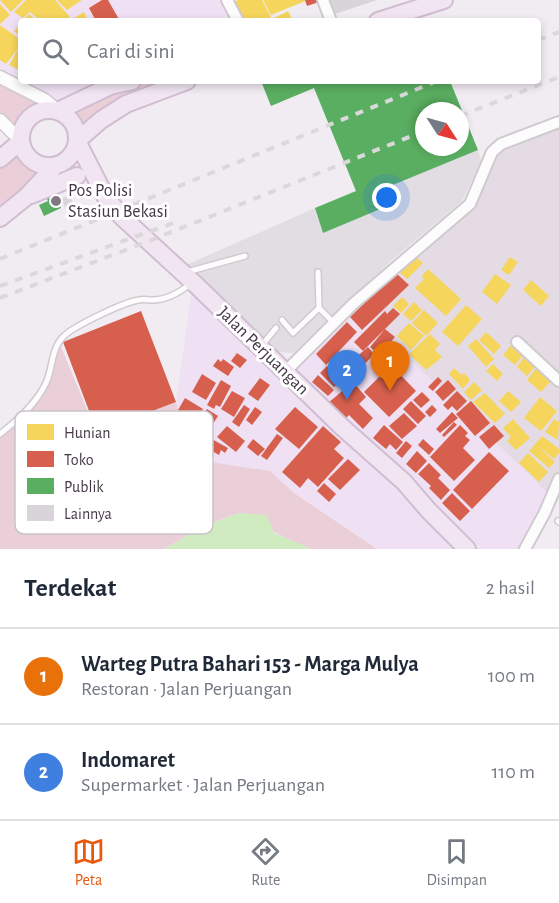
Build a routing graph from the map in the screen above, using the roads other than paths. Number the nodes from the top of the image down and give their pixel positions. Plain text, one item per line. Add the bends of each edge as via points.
1 (227, 0) edge
2 (323, 0) edge
3 (444, 0) edge
4 (236, 18) edge
5 (329, 18) edge
6 (387, 18) edge
7 (0, 77) edge
8 (119, 84) edge
9 (179, 84) edge
10 (58, 111) junction
11 (0, 120) edge
12 (559, 122) edge
13 (21, 141) junction
14 (77, 141) junction
15 (0, 159) edge
16 (58, 165) junction
17 (77, 176) junction
18 (105, 196) junction
19 (26, 197) junction
20 (0, 218) edge
21 (245, 256) dead end
22 (318, 272) dead end
23 (188, 277) junction
24 (319, 308) junction
25 (282, 320) dead end
26 (334, 323) junction
27 (276, 328) dead end
28 (517, 342) dead end
29 (260, 348) junction
30 (285, 372) junction
31 (559, 381) edge
32 (26, 411) edge
33 (15, 421) edge
34 (0, 434) edge
35 (559, 479) edge
36 (467, 549) edge
37 (525, 549) edge

1 - 4 street
2 - 5 street
3 - 6 main road
7 - 10 street
8 - 10 main road
9 - 14 main road via 126,104
10 - 13 main road via 44,110 30,117 22,129
10 - 14 main road via 72,121
11 - 13 street
12 - 26 street via 501,144 492,152 470,204
13 - 15 main road
13 - 16 main road via 26,155 35,163
14 - 16 main road via 72,154
14 - 18 main road, Jalan Perjuangan
16 - 17 main road
16 - 19 main road
17 - 18 main road
17 - 19 main road
18 - 23 main road, Jalan Perjuangan via 126,221
19 - 20 main road
21 - 23 lane
22 - 24 lane
23 - 29 main road, Jalan Perjuangan
23 - 32 lane via 166,298 126,304 64,336 38,397
24 - 25 lane via 293,333
24 - 26 lane
26 - 30 street
27 - 29 lane
28 - 31 street
29 - 30 main road, Jalan Perjuangan
30 - 36 main road, Jalan Perjuangan via 404,482
33 - 34 lane
35 - 37 street

